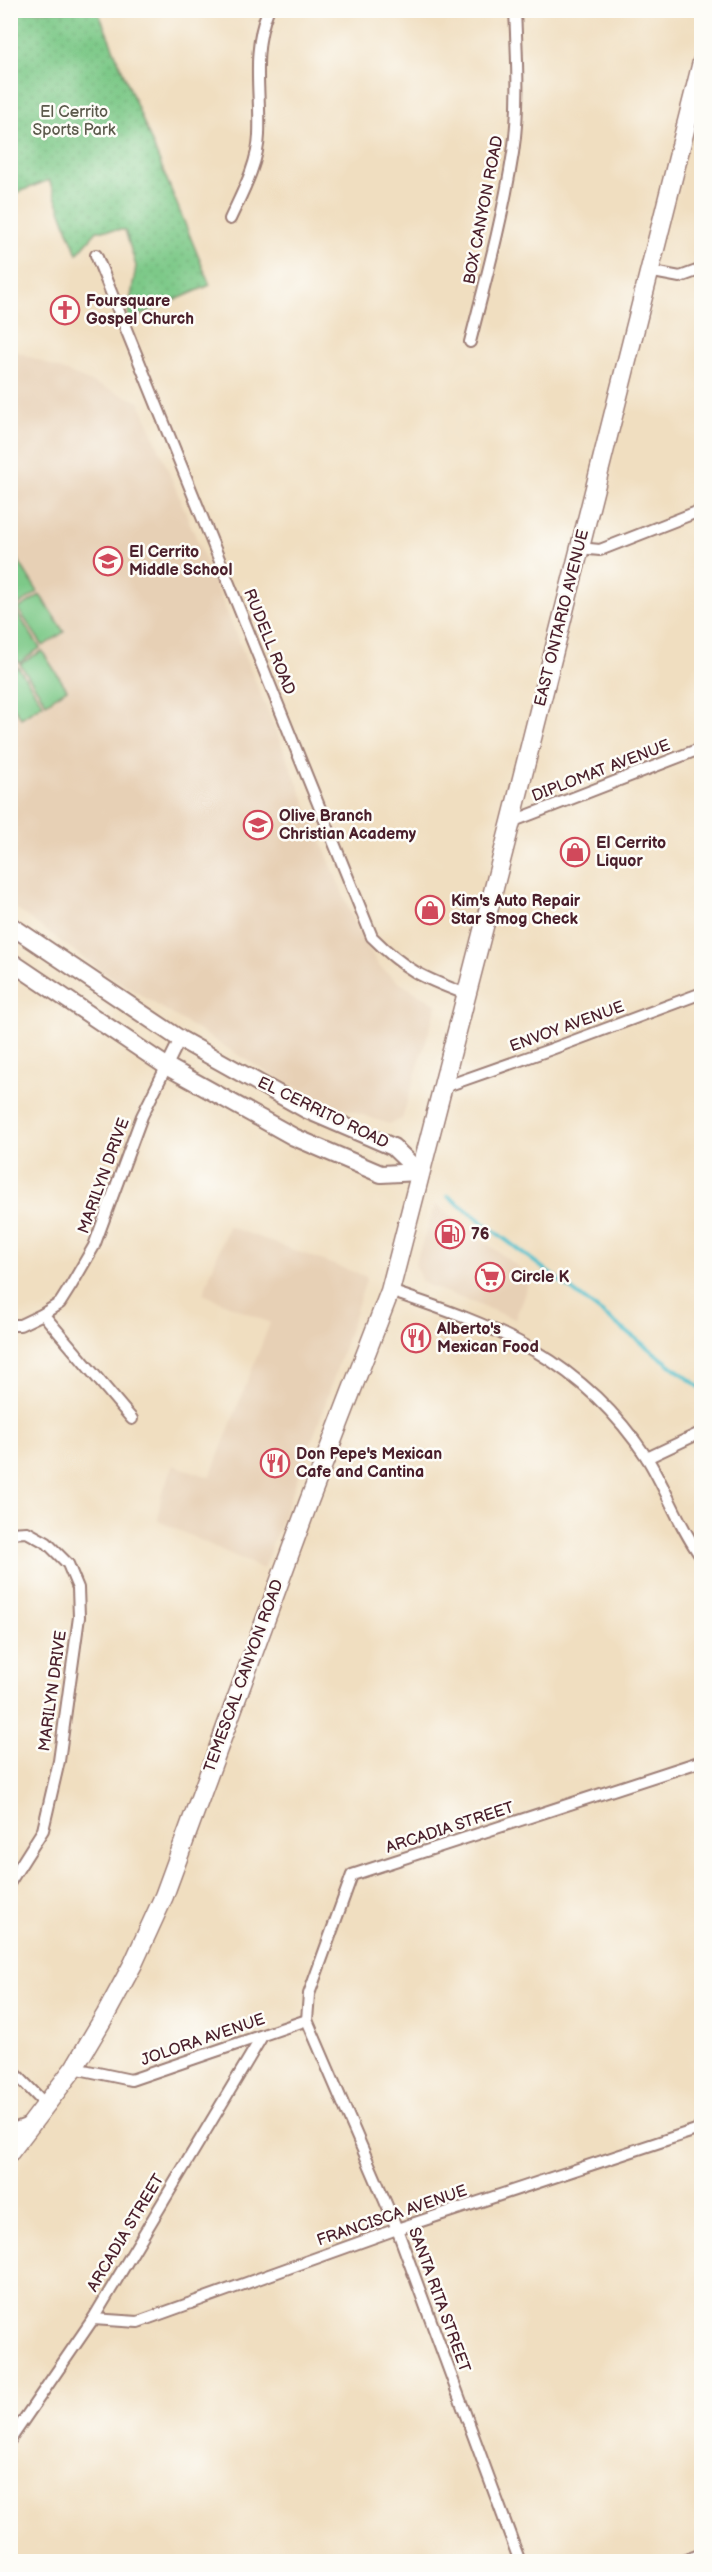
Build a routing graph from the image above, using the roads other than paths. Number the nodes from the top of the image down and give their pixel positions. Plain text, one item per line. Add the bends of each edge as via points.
1 (268, 10) edge
2 (515, 10) edge
3 (692, 10) edge
4 (702, 13) edge
5 (702, 62) edge
6 (230, 219) dead end
7 (96, 255) dead end
8 (702, 269) edge
9 (648, 271) junction
10 (470, 342) dead end
11 (702, 510) edge
12 (579, 548) junction
13 (702, 748) edge
14 (511, 822) junction
15 (10, 925) edge
16 (10, 961) edge
17 (702, 993) edge
18 (466, 994) junction
19 (180, 1039) junction
20 (166, 1066) junction
21 (441, 1088) junction
22 (419, 1172) junction
23 (390, 1291) junction
24 (43, 1314) junction
25 (10, 1325) edge
26 (132, 1419) dead end
27 (702, 1432) edge
28 (646, 1458) junction
29 (10, 1533) edge
30 (702, 1558) edge
31 (702, 1761) edge
32 (10, 1882) edge
33 (307, 2020) junction
34 (261, 2037) junction
35 (10, 2068) edge
36 (74, 2068) junction
37 (45, 2104) junction
38 (32, 2122) junction
39 (702, 2128) edge
40 (10, 2130) edge
41 (10, 2152) edge
42 (397, 2229) junction
43 (93, 2319) junction
44 (10, 2439) edge
45 (702, 2554) edge
46 (520, 2562) edge
47 (680, 2562) edge

1 - 6 street via 256,68 259,136 254,165
2 - 10 street, BOX CANYON ROAD via 517,109 513,153
3 - 4 street
5 - 9 main road, EAST ONTARIO AVENUE
7 - 18 street, RUDELL ROAD via 372,937 394,960 421,977
8 - 9 street via 680,277
9 - 12 main road, EAST ONTARIO AVENUE
11 - 12 street via 600,550
12 - 14 main road, EAST ONTARIO AVENUE
13 - 14 street, DIPLOMAT AVENUE
14 - 18 main road, EAST ONTARIO AVENUE
15 - 19 main road, EL CERRITO ROAD
16 - 20 main road, EL CERRITO ROAD
17 - 21 street, ENVOY AVENUE
18 - 21 main road, EAST ONTARIO AVENUE
19 - 20 street, MARILYN DRIVE
19 - 22 main road, EL CERRITO ROAD via 307,1110 393,1147
20 - 22 main road, EL CERRITO ROAD via 294,1137 381,1174
20 - 24 street, MARILYN DRIVE via 142,1116 94,1246 60,1303
21 - 22 main road, EAST ONTARIO AVENUE
22 - 23 main road, TEMESCAL CANYON ROAD
23 - 28 street via 511,1336 545,1355 578,1378 616,1417
23 - 36 main road, TEMESCAL CANYON ROAD via 164,1896 133,1964
24 - 25 street, MARILYN DRIVE
24 - 26 street
27 - 28 street
28 - 30 street
29 - 32 street, MARILYN DRIVE via 27,1532 47,1543 68,1564 78,1588 79,1617 59,1761 43,1830
31 - 33 street, ARCADIA STREET via 352,1875 309,1994
33 - 34 street, JOLORA AVENUE
33 - 42 street, SANTA RITA STREET
34 - 36 street, JOLORA AVENUE via 131,2080
34 - 43 street, ARCADIA STREET
35 - 37 street
36 - 37 main road, TEMESCAL CANYON ROAD
37 - 38 main road, TEMESCAL CANYON ROAD
38 - 40 street
38 - 41 main road, TEMESCAL CANYON ROAD
39 - 42 street, FRANCISCA AVENUE
42 - 43 street, FRANCISCA AVENUE via 138,2322
42 - 46 street, SANTA RITA STREET
43 - 44 street, ARCADIA STREET
45 - 47 street

